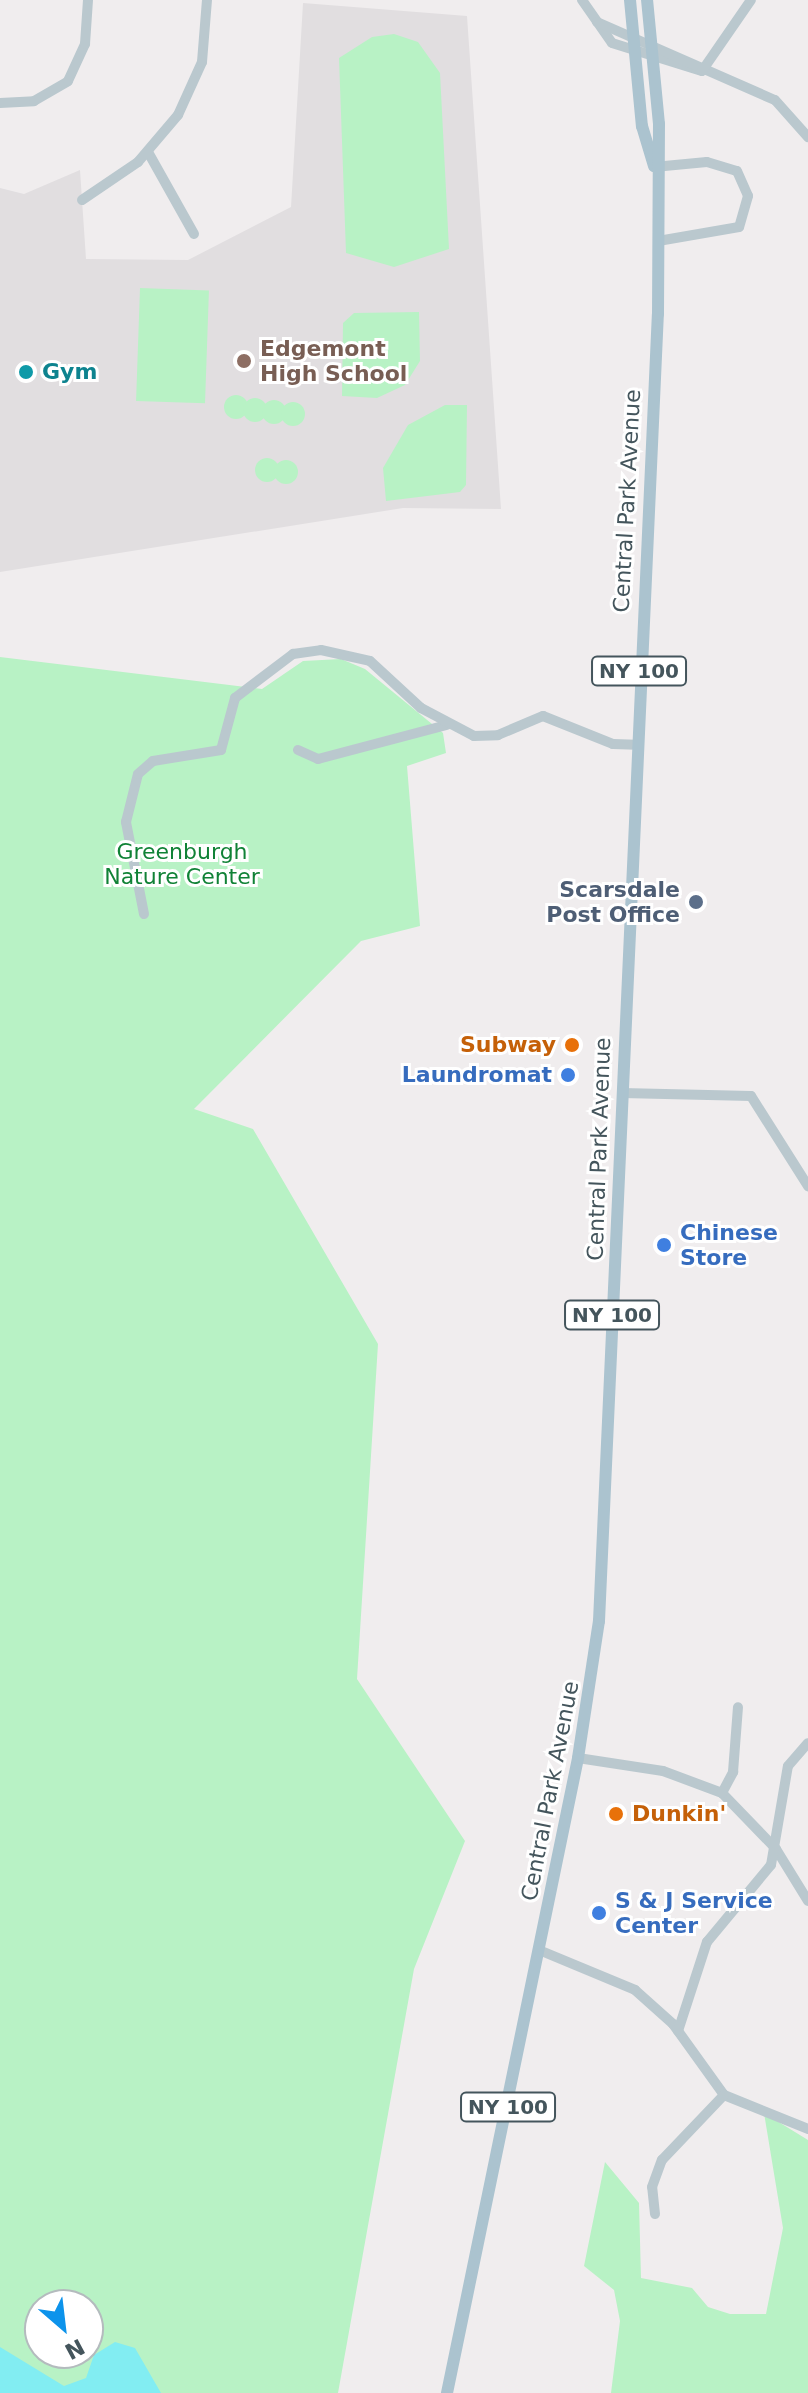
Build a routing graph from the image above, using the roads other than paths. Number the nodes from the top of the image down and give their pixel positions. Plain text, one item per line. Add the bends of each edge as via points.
1 (88, 0) edge
2 (207, 0) edge
3 (582, 0) edge
4 (630, 0) edge
5 (647, 0) edge
6 (751, 0) edge
7 (597, 22) junction
8 (634, 38) junction
9 (652, 46) junction
10 (636, 54) junction
11 (653, 61) junction
12 (702, 71) junction
13 (0, 103) edge
14 (808, 137) edge
15 (148, 152) junction
16 (654, 167) junction
17 (82, 200) dead end
18 (194, 234) dead end
19 (658, 241) junction
20 (447, 725) junction
21 (636, 745) junction
22 (298, 750) dead end
23 (144, 914) dead end
24 (622, 1093) junction
25 (808, 1186) edge
26 (738, 1707) dead end
27 (808, 1743) edge
28 (578, 1758) junction
29 (722, 1793) junction
30 (776, 1849) junction
31 (808, 1901) edge
32 (539, 1950) junction
33 (678, 2031) junction
34 (724, 2095) junction
35 (808, 2129) edge
36 (655, 2214) dead end
37 (447, 2393) edge

1 - 13 street via 85,44 68,81 34,101
2 - 15 street via 198,74
3 - 7 street
4 - 8 main road, Central Park Avenue / NY 100
5 - 9 main road, Central Park Avenue / NY 100
6 - 12 street
7 - 8 street
7 - 10 street via 612,43
8 - 9 street
8 - 10 main road, Central Park Avenue / NY 100
9 - 11 main road, Central Park Avenue / NY 100
9 - 12 street
10 - 11 street
10 - 16 main road, Central Park Avenue / NY 100
11 - 12 street
11 - 16 main road, Central Park Avenue / NY 100
12 - 14 street via 775,100
15 - 17 street
15 - 18 street
16 - 19 main road, Central Park Avenue / NY 100
16 - 19 street via 707,162 737,171 748,196 739,227
19 - 21 main road, Central Park Avenue / NY 100
20 - 21 street via 498,735 543,716 613,744
20 - 22 street via 318,759
20 - 23 street via 370,661 321,650 293,654 235,698 221,750 153,761 138,774 126,822
21 - 24 main road, Central Park Avenue / NY 100
24 - 25 street via 751,1096
24 - 28 main road, Central Park Avenue / NY 100 via 599,1621
26 - 29 street via 733,1772
27 - 30 street via 788,1766
28 - 29 street via 663,1771
28 - 32 main road, Central Park Avenue / NY 100
29 - 30 street
30 - 31 street
30 - 33 street via 767,1870 707,1942
32 - 33 street via 635,1990
32 - 37 main road, Central Park Avenue / NY 100
33 - 34 street
34 - 35 street
34 - 36 street via 662,2160 652,2187

